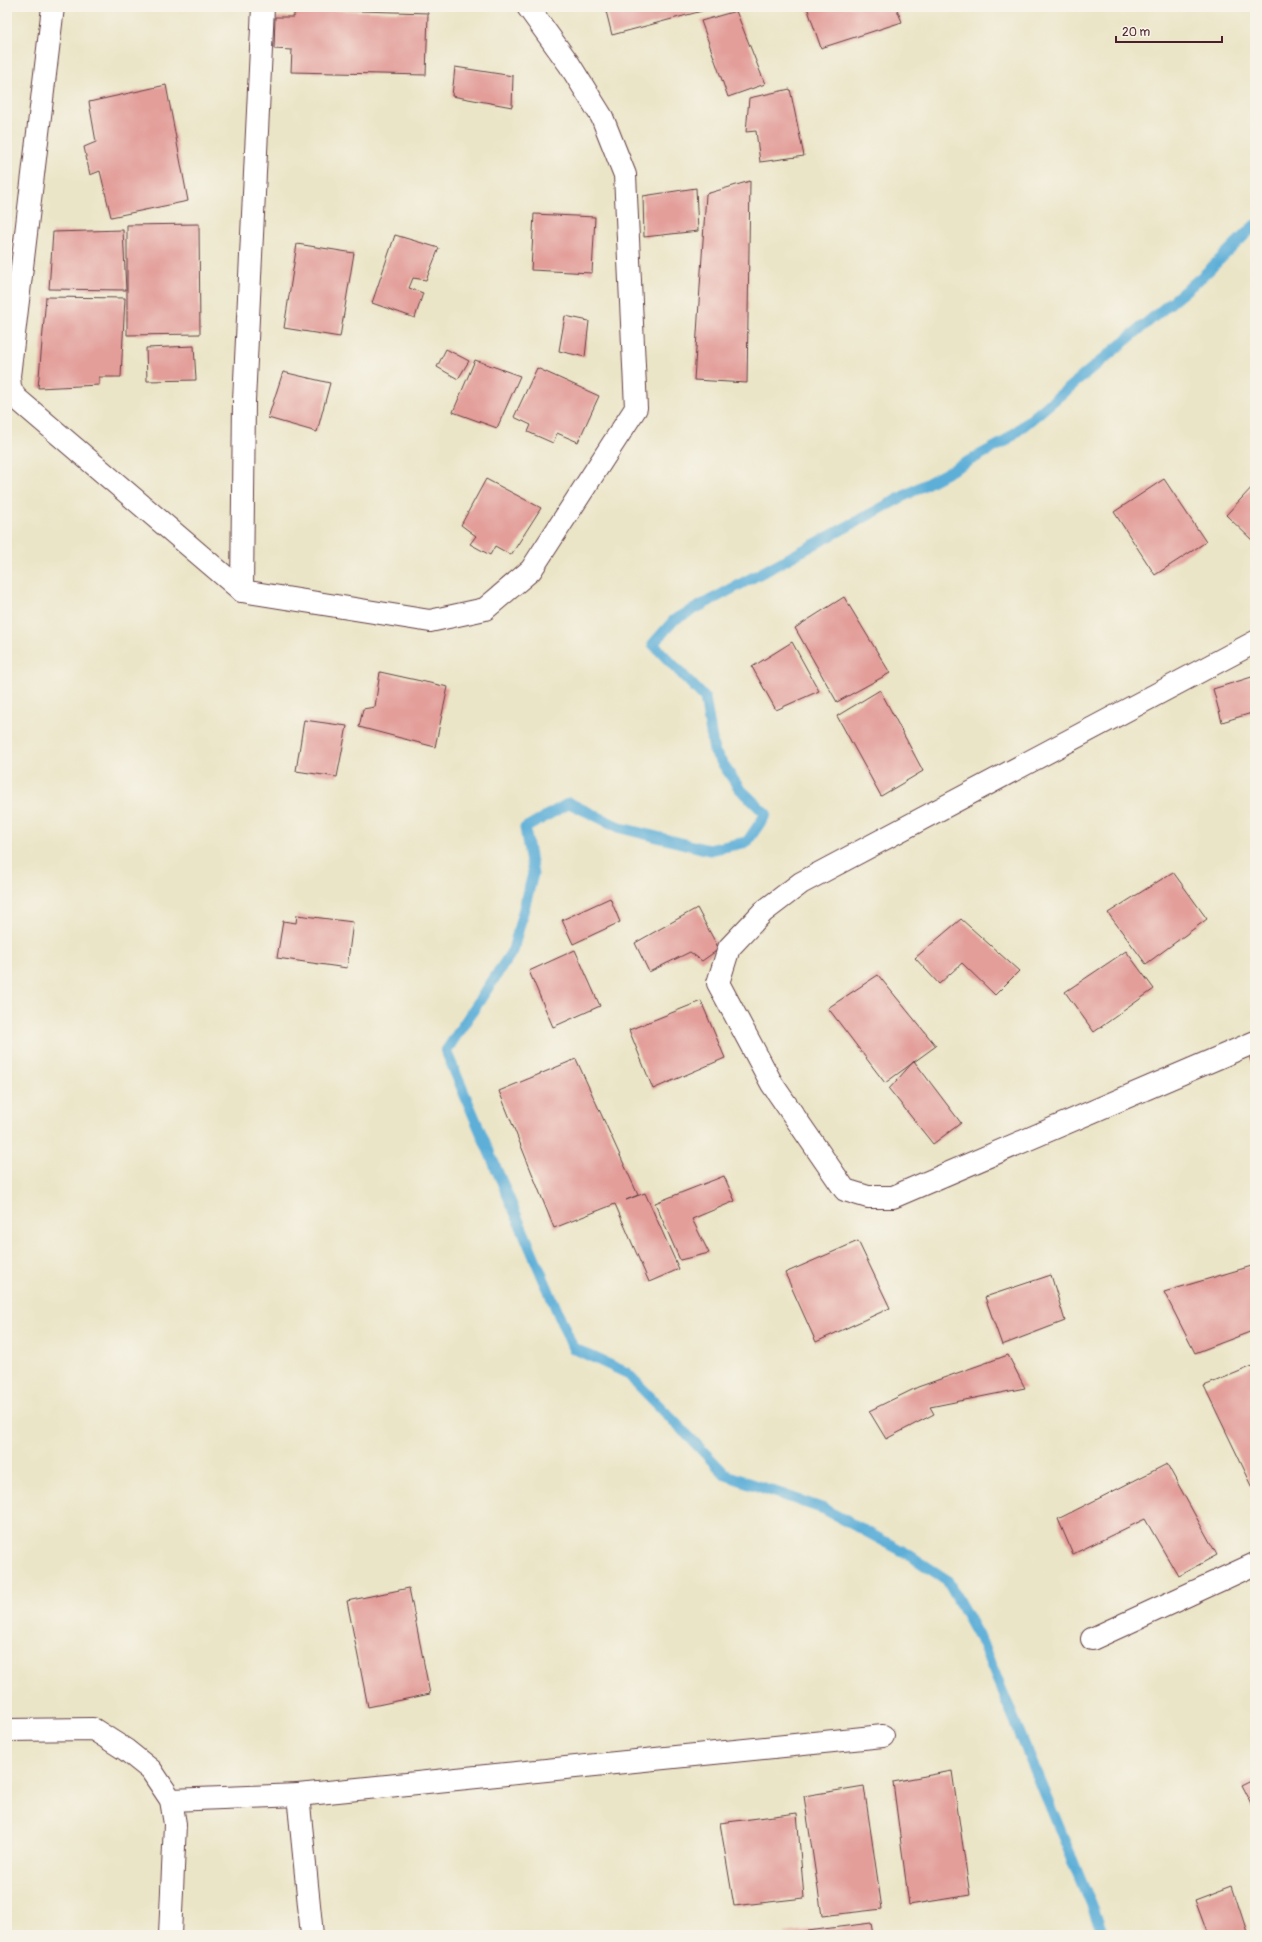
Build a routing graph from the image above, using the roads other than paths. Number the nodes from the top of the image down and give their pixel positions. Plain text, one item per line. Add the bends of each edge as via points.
1 (53, 7) edge
2 (263, 7) edge
3 (528, 7) edge
4 (11, 397) edge
5 (242, 591) junction
6 (1255, 642) edge
7 (1255, 1042) edge
8 (1255, 1564) edge
9 (1092, 1639) dead end
10 (7, 1730) edge
11 (883, 1736) dead end
12 (298, 1795) junction
13 (171, 1800) junction
14 (170, 1935) edge
15 (312, 1935) edge

1 - 4 street via 9,376
2 - 5 street via 244,401
3 - 5 street via 569,64 602,118 625,175 636,408 531,570 485,609 430,621
4 - 5 street
6 - 7 street via 801,882 763,912 729,948 718,983 772,1084 845,1190 868,1197 893,1197
8 - 9 street
10 - 13 street via 93,1729 151,1770
11 - 12 street
12 - 13 street
12 - 15 street
13 - 14 street via 176,1824

